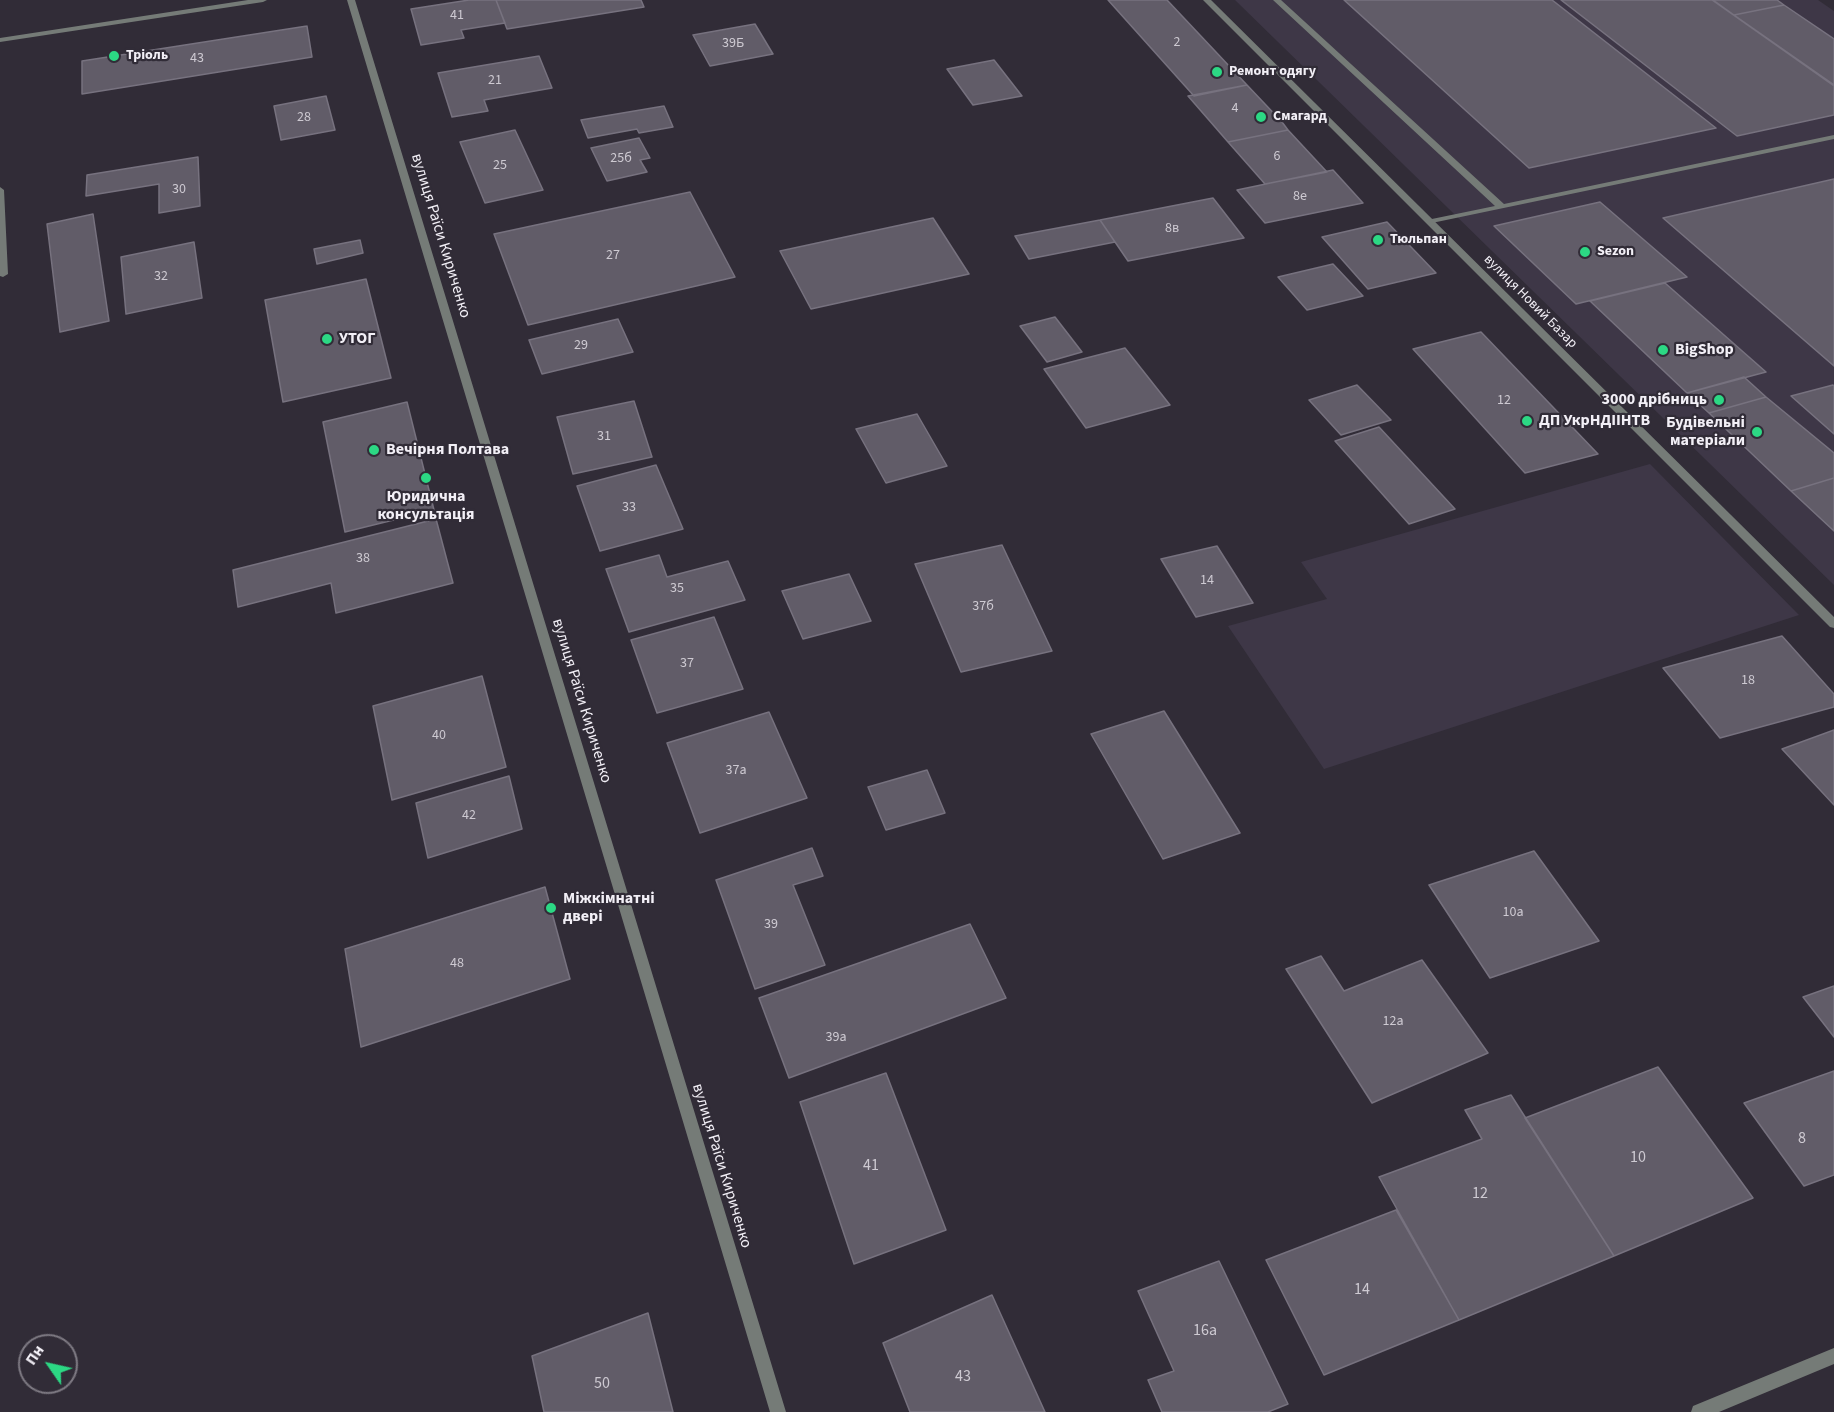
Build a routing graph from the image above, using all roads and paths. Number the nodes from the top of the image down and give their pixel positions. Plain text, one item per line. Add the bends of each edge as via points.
1 (263, 0) edge
2 (351, 0) edge
3 (1207, 0) edge
4 (1277, 0) edge
5 (0, 40) edge
6 (1834, 137) edge
7 (0, 190) edge
8 (1502, 207) junction
9 (1430, 222) junction
10 (3, 274) dead end
11 (1834, 624) edge
12 (1834, 1356) edge
13 (778, 1412) edge
14 (1699, 1412) edge

1 - 5 street
2 - 13 street, вулиця Раїси Кириченко
3 - 9 street, вулиця Новий Базар
4 - 8 street
6 - 8 street
7 - 10 street
8 - 9 street
9 - 11 street, вулиця Новий Базар
12 - 14 street

